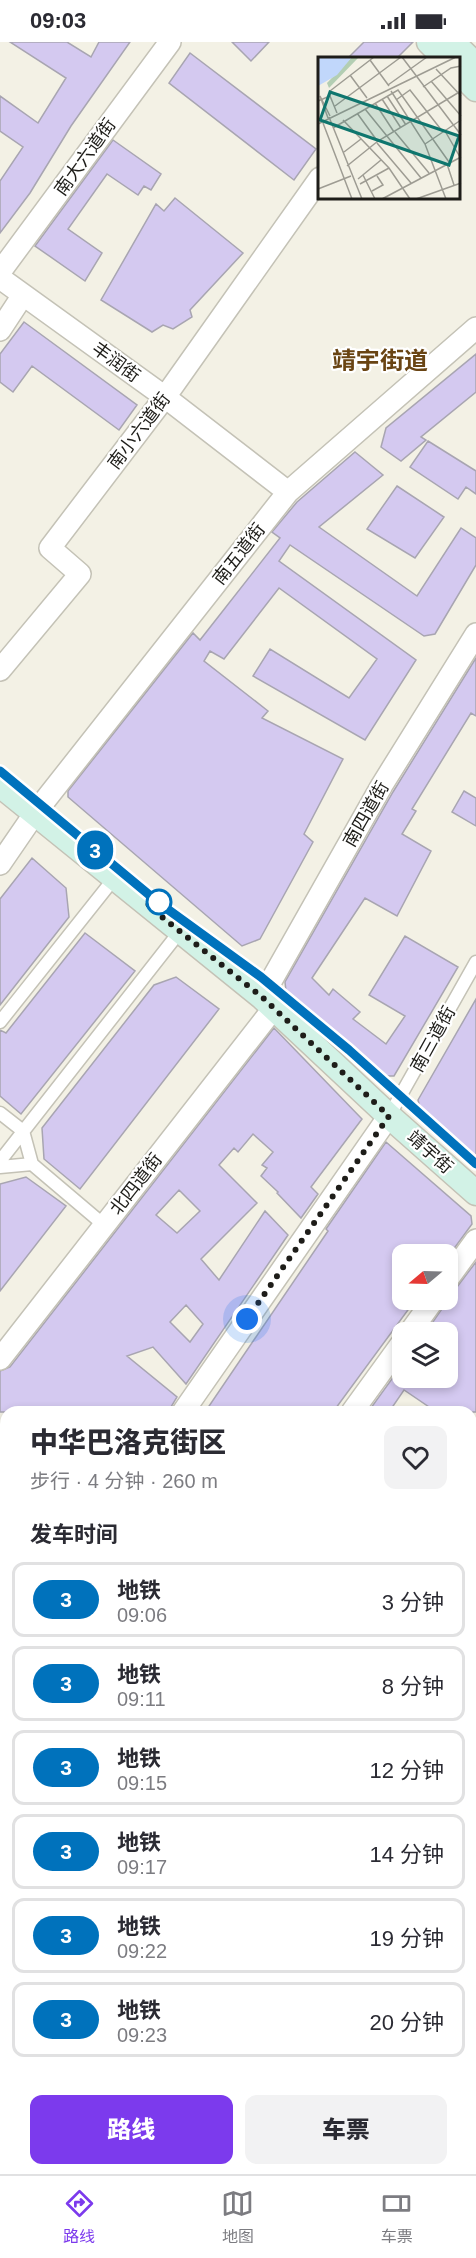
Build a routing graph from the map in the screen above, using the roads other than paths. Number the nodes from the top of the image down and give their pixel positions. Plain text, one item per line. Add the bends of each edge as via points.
1 (170, 42) edge
2 (439, 50) edge
3 (456, 57) edge
4 (461, 59) edge
5 (476, 65) edge
6 (461, 75) edge
7 (476, 89) edge
8 (318, 181) edge
9 (0, 272) edge
10 (0, 278) edge
11 (23, 295) junction
12 (476, 328) edge
13 (0, 330) edge
14 (165, 397) junction
15 (288, 492) junction
16 (476, 634) edge
17 (0, 670) edge
18 (0, 784) edge
19 (35, 813) junction
20 (0, 864) edge
21 (115, 877) junction
22 (180, 931) junction
23 (476, 962) edge
24 (267, 1003) junction
25 (0, 1022) edge
26 (0, 1113) edge
27 (389, 1116) junction
28 (23, 1131) junction
29 (0, 1161) edge
30 (32, 1164) junction
31 (0, 1167) edge
32 (476, 1193) edge
33 (104, 1225) junction
34 (476, 1240) edge
35 (458, 1265) edge
36 (392, 1357) edge
37 (0, 1359) edge
38 (187, 1406) edge
39 (356, 1406) edge

1 - 9 street, 南大六道街
2 - 3 main road
4 - 5 main road
6 - 7 main road
8 - 14 street, 南小六道街
10 - 11 street, 丰润街
11 - 13 street
11 - 14 street, 丰润街
12 - 15 street, 南五道街
14 - 15 street, 丰润街
14 - 17 street, 南小六道街 via 50,548 80,574
15 - 19 street, 南五道街
16 - 24 street, 南四道街 via 382,784
18 - 19 main road, 靖宇街
19 - 20 street, 南五道街
19 - 21 main road, 靖宇街
21 - 22 main road, 靖宇街
21 - 25 street
22 - 24 main road, 靖宇街
22 - 28 street
23 - 27 street, 南三道街
24 - 27 main road, 靖宇街
24 - 33 street, 北四道街
26 - 28 street
27 - 32 main road, 靖宇街
27 - 38 street
28 - 29 street
28 - 30 street
30 - 31 street
30 - 33 street
33 - 37 street, 北四道街
34 - 35 street
36 - 39 street

